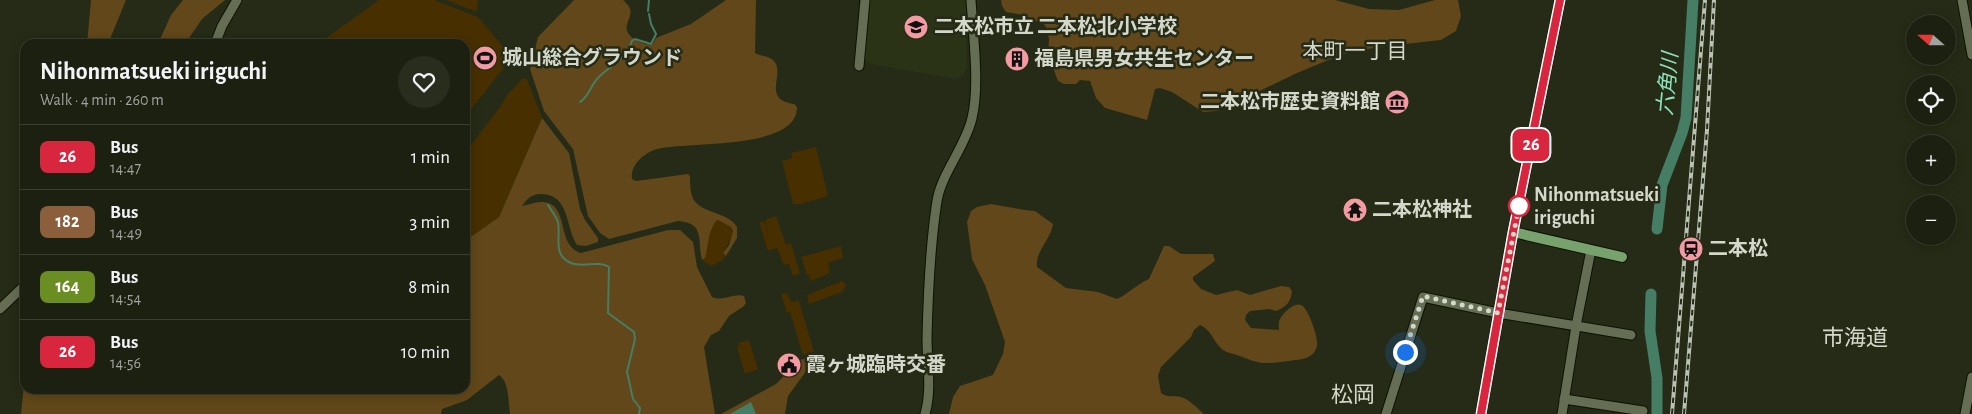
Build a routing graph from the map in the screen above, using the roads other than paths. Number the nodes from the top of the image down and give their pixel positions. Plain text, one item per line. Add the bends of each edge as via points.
1 (237, 0) edge
2 (865, 0) edge
3 (971, 0) edge
4 (1560, 0) edge
5 (1962, 0) edge
6 (217, 39) edge
7 (1972, 55) edge
8 (859, 66) dead end
9 (1513, 232) junction
10 (1591, 250) junction
11 (1622, 257) dead end
12 (20, 290) edge
13 (0, 309) edge
14 (1498, 313) junction
15 (1576, 326) junction
16 (1631, 335) dead end
17 (1972, 377) edge
18 (1564, 399) junction
19 (1643, 411) dead end
20 (925, 414) edge
21 (1386, 414) edge
22 (1481, 414) edge
23 (1562, 414) edge
24 (1965, 414) edge

1 - 6 street
2 - 8 street
3 - 20 street via 973,117 937,200 929,290
4 - 9 main road
5 - 7 street
9 - 10 main road
9 - 14 main road
10 - 11 main road
10 - 15 street
12 - 13 street
14 - 15 street
14 - 21 street via 1423,296
14 - 22 main road
15 - 16 street
15 - 18 street
17 - 24 street
18 - 19 street
18 - 23 street

